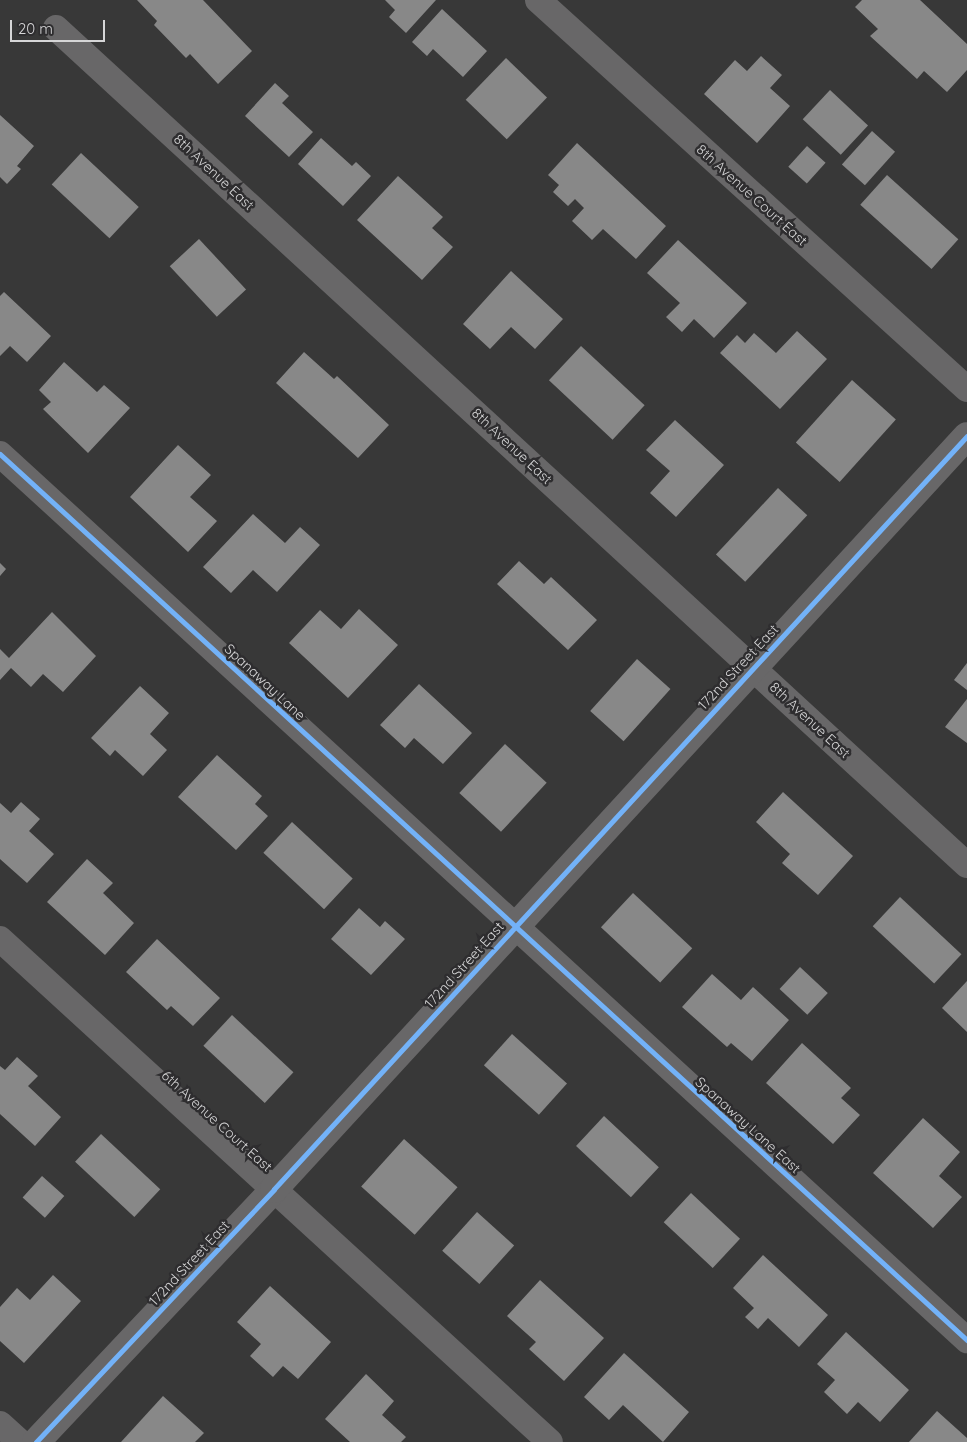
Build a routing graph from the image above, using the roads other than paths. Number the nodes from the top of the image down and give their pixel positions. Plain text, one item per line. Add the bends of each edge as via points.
1 (538, 0) edge
2 (56, 28) dead end
3 (967, 389) edge
4 (967, 436) edge
5 (0, 454) edge
6 (753, 668) junction
7 (967, 865) edge
8 (514, 926) junction
9 (0, 939) edge
10 (274, 1189) junction
11 (967, 1340) edge
12 (0, 1424) edge
13 (20, 1442) edge
14 (36, 1442) edge
15 (550, 1442) edge

1 - 3 street, 8th Avenue Court East
2 - 6 street, 8th Avenue East
4 - 6 street, 172nd Street East
5 - 8 street, Spanaway Lane
6 - 7 street, 8th Avenue East
6 - 8 street, 172nd Street East
8 - 10 street, 172nd Street East
8 - 11 street, Spanaway Lane East
9 - 10 street, 6th Avenue Court East
10 - 14 street, 172nd Street East
10 - 15 street, 6th Avenue Court East
12 - 13 street

